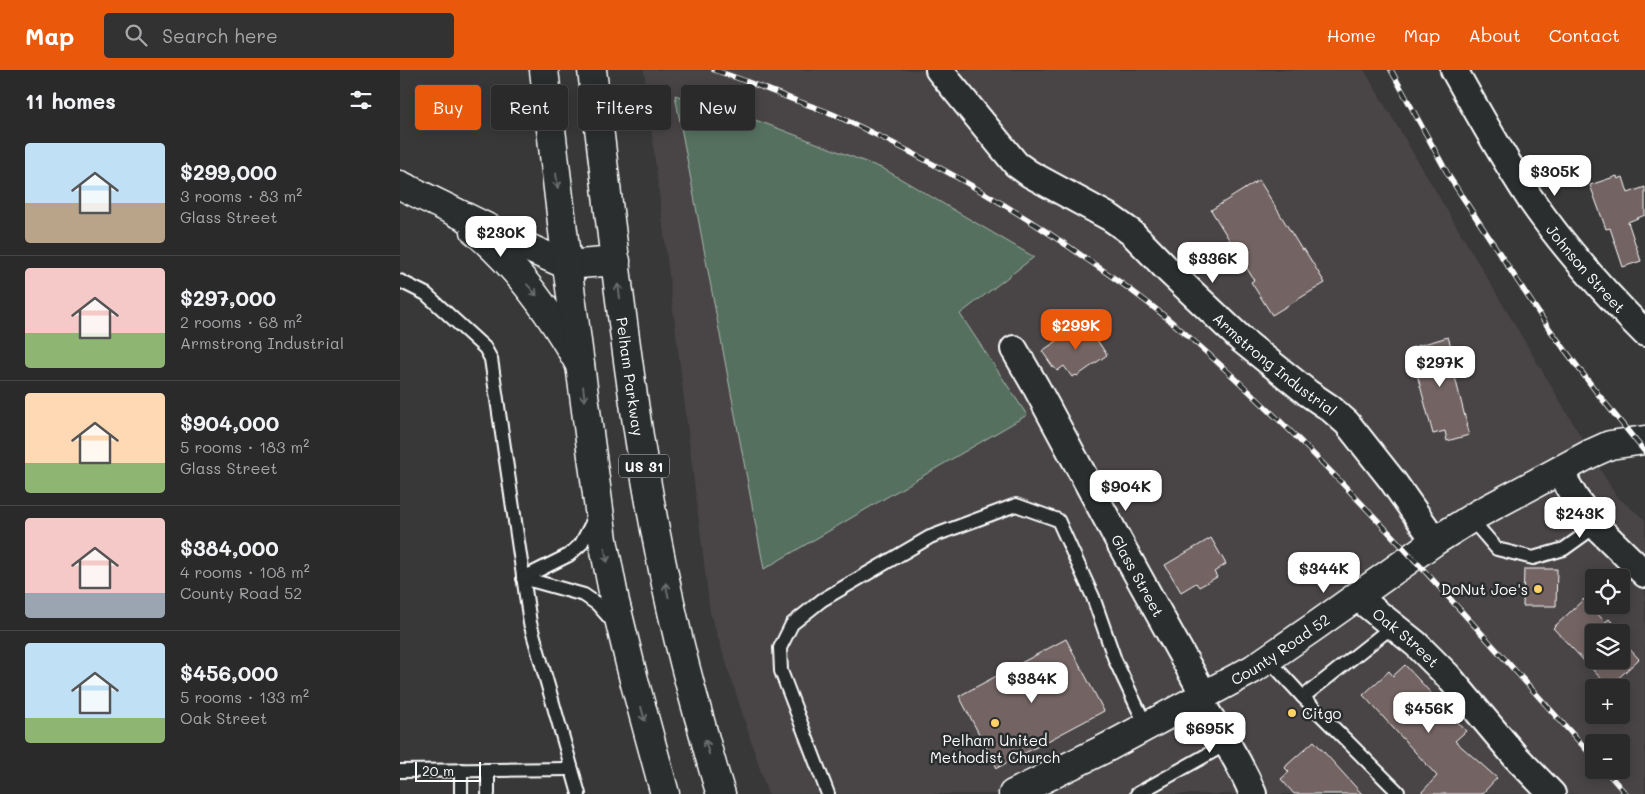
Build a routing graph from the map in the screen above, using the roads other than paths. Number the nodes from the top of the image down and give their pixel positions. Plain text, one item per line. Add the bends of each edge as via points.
1 (544, 70) edge
2 (592, 70) edge
3 (939, 70) edge
4 (1454, 70) edge
5 (400, 185) edge
6 (447, 208) junction
7 (616, 261) junction
8 (567, 265) junction
9 (400, 281) edge
10 (1645, 333) edge
11 (1014, 348) dead end
12 (580, 365) junction
13 (1645, 440) edge
14 (1559, 470) junction
15 (599, 510) junction
16 (1471, 519) junction
17 (1596, 526) junction
18 (1435, 541) junction
19 (1645, 574) edge
20 (524, 578) junction
21 (1356, 596) junction
22 (1393, 626) junction
23 (622, 634) junction
24 (1268, 659) junction
25 (1303, 696) junction
26 (1201, 697) junction
27 (1146, 726) junction
28 (1228, 743) junction
29 (572, 769) junction
30 (461, 770) junction
31 (488, 770) junction
32 (400, 771) edge
33 (1398, 792) dead end
34 (461, 794) edge
35 (488, 794) edge
36 (579, 794) edge
37 (665, 794) edge
38 (721, 794) edge
39 (828, 794) edge
40 (1013, 794) edge
41 (1137, 794) edge
42 (1253, 794) edge
43 (1552, 794) edge

1 -> 8 main road
2 - 7 main road, Pelham Parkway / US 31
3 - 18 street, Armstrong Industrial via 1016,164 1132,233 1242,340 1347,423
4 - 10 street, Johnson Street via 1503,156 1556,234
5 - 6 main road
6 - 8 main road
6 -> 12 main road via 494,246 539,299
7 - 8 main road
38 -> 7 main road, Pelham Parkway / US 31 via 690,687 653,523 628,370
8 - 12 main road
9 - 20 lane via 426,294 486,348 491,359
11 - 26 street, Glass Street
12 -> 15 main road
13 - 14 main road, County Road 52 via 1610,445
14 - 16 main road, County Road 52
14 - 17 street
15 - 20 lane via 581,544 569,555
15 -> 23 main road
16 - 17 lane via 1497,549 1533,558 1564,549
16 - 18 main road, County Road 52
17 - 19 street
18 - 21 main road, County Road 52
20 - 23 lane via 584,595 597,604
20 - 29 lane via 530,623
21 - 22 street, Oak Street
21 - 24 main road, County Road 52
22 - 25 lane
22 - 43 street, Oak Street via 1448,676 1516,757
23 -> 37 main road
24 - 25 lane
24 - 26 main road, County Road 52
25 - 33 lane
26 - 27 main road, County Road 52
26 - 28 street, Glass Street
27 - 39 lane via 1115,660 1093,597 1058,520 1016,505 930,537 822,600 792,624 780,648 781,671
27 - 40 main road, County Road 52
28 - 41 lane
28 - 42 street, Glass Street
29 - 31 lane
29 - 36 lane
30 - 31 lane
30 - 32 lane
30 - 34 lane
31 - 35 lane

